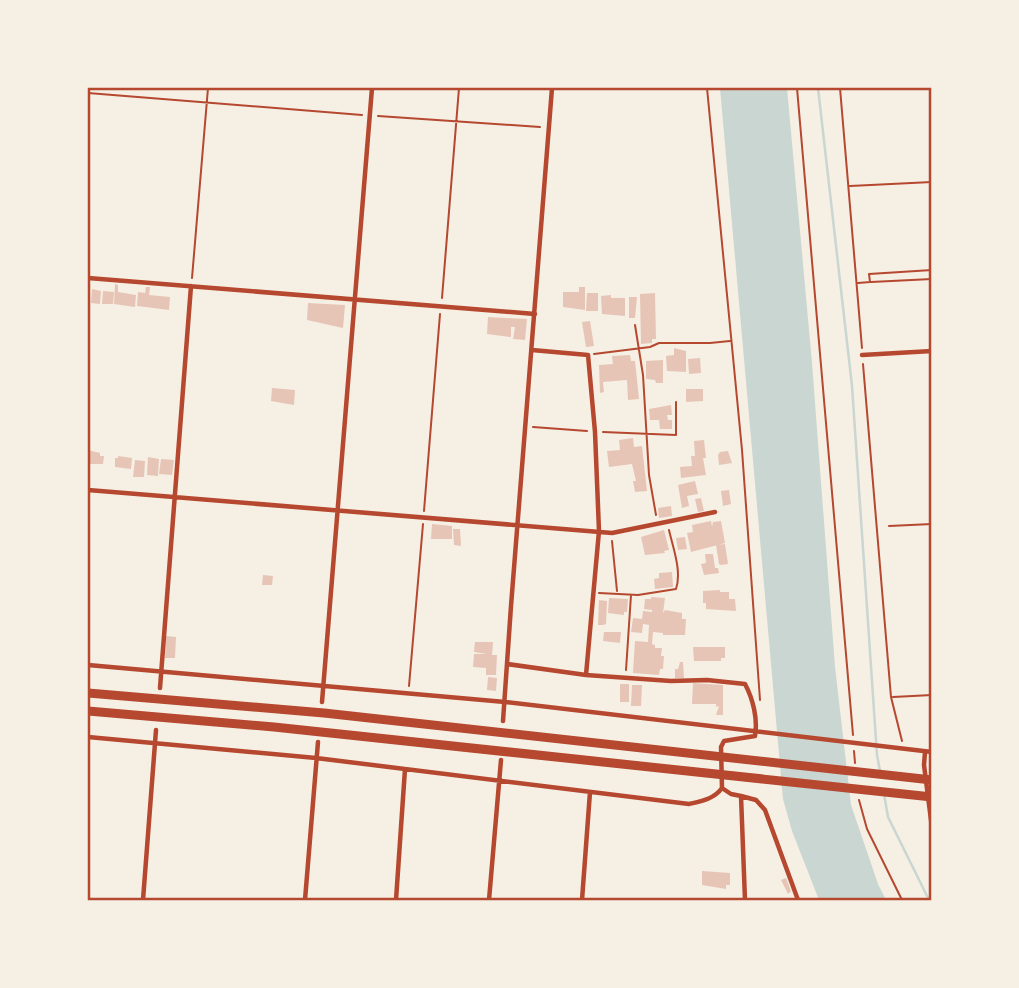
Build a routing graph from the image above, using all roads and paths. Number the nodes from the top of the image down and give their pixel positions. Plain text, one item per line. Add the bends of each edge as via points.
1 (208, 88) edge
2 (372, 88) edge
3 (459, 88) edge
4 (552, 88) edge
5 (707, 88) edge
6 (797, 88) edge
7 (840, 88) edge
8 (88, 93) edge
9 (206, 102) junction
10 (370, 115) junction
11 (456, 121) junction
12 (549, 128) junction
13 (932, 182) edge
14 (849, 186) junction
15 (932, 270) edge
16 (88, 278) edge
17 (932, 279) edge
18 (870, 282) junction
19 (857, 283) junction
20 (191, 286) junction
21 (354, 300) junction
22 (441, 307) junction
23 (535, 314) junction
24 (635, 325) dead end
25 (731, 341) junction
26 (638, 349) junction
27 (532, 350) junction
28 (932, 351) edge
29 (588, 355) junction
30 (862, 355) junction
31 (676, 402) dead end
32 (526, 425) junction
33 (595, 432) junction
34 (647, 435) junction
35 (88, 491) edge
36 (174, 498) junction
37 (338, 510) junction
38 (715, 512) dead end
39 (424, 517) junction
40 (667, 522) junction
41 (517, 524) junction
42 (658, 524) junction
43 (932, 524) edge
44 (889, 526) dead end
45 (599, 531) junction
46 (612, 533) junction
47 (593, 593) junction
48 (617, 594) junction
49 (631, 594) junction
50 (88, 664) edge
51 (507, 664) junction
52 (160, 672) junction
53 (586, 674) junction
54 (625, 679) junction
55 (323, 686) junction
56 (160, 688) dead end
57 (88, 692) edge
58 (408, 694) junction
59 (932, 695) edge
60 (891, 696) junction
61 (322, 702) dead end
62 (505, 702) junction
63 (760, 705) dead end
64 (88, 712) edge
65 (503, 721) dead end
66 (156, 730) dead end
67 (756, 732) junction
68 (88, 737) edge
69 (318, 743) dead end
70 (854, 743) junction
71 (155, 744) junction
72 (904, 748) junction
73 (925, 752) junction
74 (932, 752) edge
75 (316, 758) junction
76 (501, 760) dead end
77 (855, 766) dead end
78 (405, 769) junction
79 (500, 780) junction
80 (932, 780) edge
81 (722, 788) junction
82 (858, 790) dead end
83 (590, 792) junction
84 (741, 796) junction
85 (931, 797) edge
86 (932, 828) edge
87 (143, 901) edge
88 (305, 901) edge
89 (396, 901) edge
90 (489, 901) edge
91 (582, 901) edge
92 (745, 901) edge
93 (798, 901) edge
94 (902, 901) edge

1 - 9 path
2 - 10 street
3 - 11 path
4 - 12 street
5 - 25 path
6 - 70 path
7 - 14 path
8 - 9 path
9 - 10 path
9 - 20 path
10 - 11 path
10 - 21 street
11 - 12 path
11 - 22 path
12 - 23 street
13 - 14 path
14 - 19 path
15 - 18 path via 869,274
16 - 20 street
17 - 18 path
18 - 19 path
19 - 30 path
20 - 21 street
20 - 36 street
21 - 22 street
21 - 37 street
22 - 23 street
22 - 39 path
23 - 27 street
24 - 26 path
25 - 26 path via 659,343
25 - 63 path
26 - 29 path
26 - 34 path
27 - 29 street
27 - 32 street
28 - 30 street
29 - 33 street
30 - 60 path
31 - 34 path via 676,435
32 - 33 path
32 - 41 street
33 - 34 path
33 - 45 street
34 - 42 path
35 - 36 street
36 - 37 street
36 - 52 street
37 - 39 street
37 - 55 street
38 - 40 street
39 - 41 street
39 - 58 path
40 - 42 street
40 - 49 path via 679,581 676,589
41 - 45 street
41 - 51 street
42 - 46 street
43 - 44 path
45 - 46 street
45 - 47 street
46 - 48 path
47 - 48 path
47 - 53 street
48 - 49 path
49 - 54 path
50 - 52 street
51 - 53 street
51 - 62 street
52 - 55 street
52 - 56 street
53 - 54 street
54 - 67 street via 745,684
55 - 58 street
55 - 61 street
57 - 80 highway via 324,713
58 - 62 street
59 - 60 path
60 - 72 path
62 - 65 street
62 - 67 street
64 - 85 highway via 274,726
66 - 71 street
67 - 70 street
67 - 81 street via 747,739 724,741
68 - 71 street
69 - 75 street
70 - 72 street
70 - 77 path
71 - 75 street
71 - 87 street
72 - 73 street
73 - 74 street
73 - 86 street
75 - 78 street
75 - 88 street
76 - 79 street
78 - 79 street
78 - 89 street
79 - 83 street
79 - 90 street
81 - 83 street via 707,800 690,804
81 - 84 street
82 - 94 path via 867,829
83 - 91 street
84 - 92 street
84 - 93 street via 756,800 765,810

